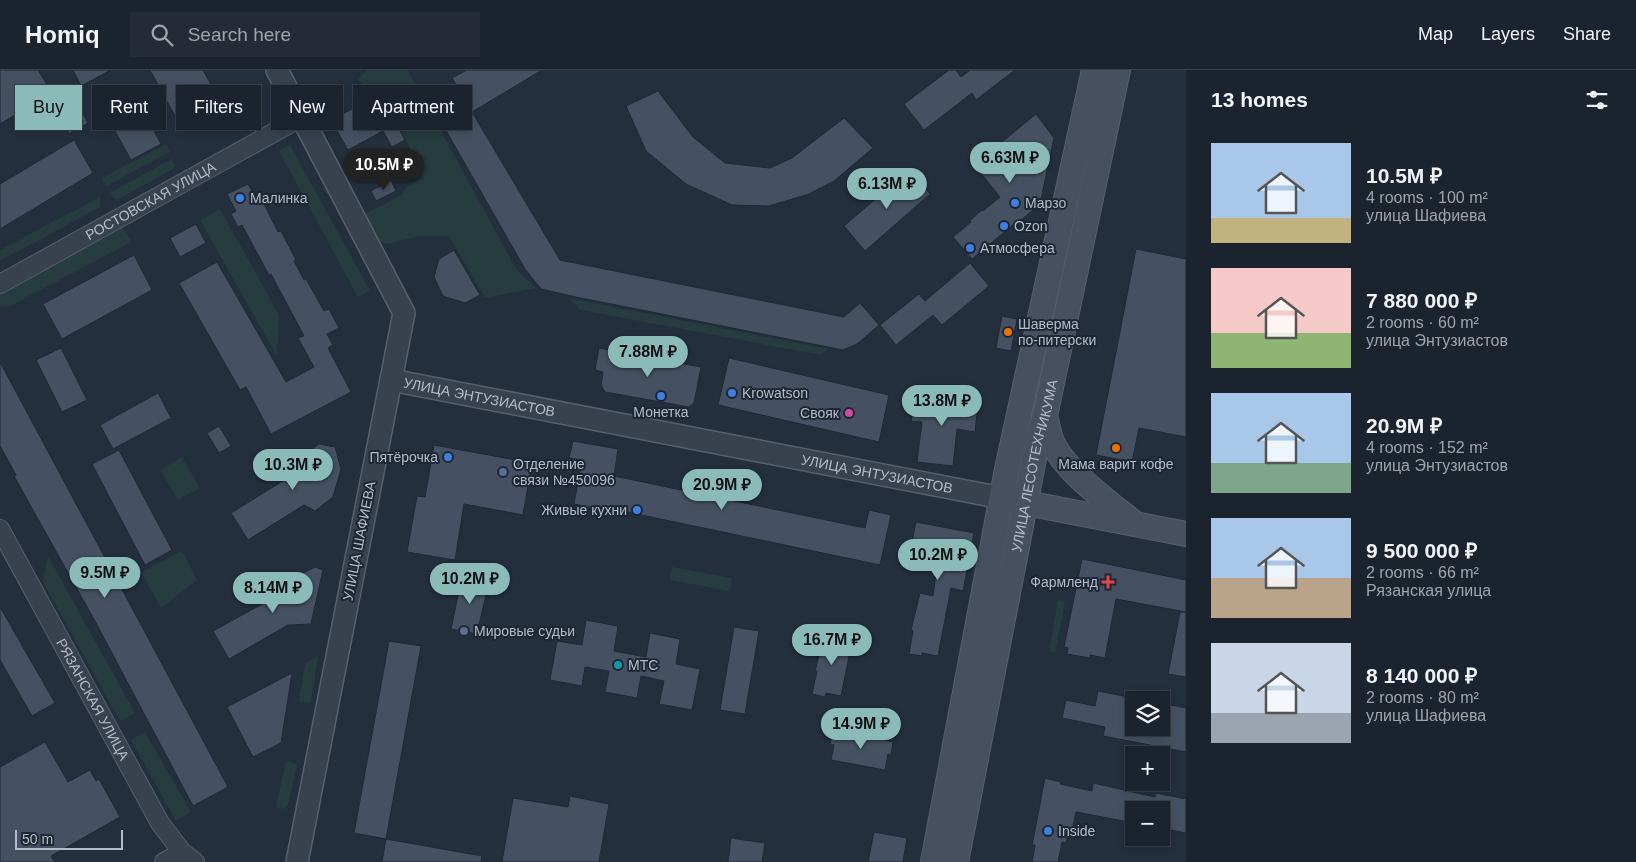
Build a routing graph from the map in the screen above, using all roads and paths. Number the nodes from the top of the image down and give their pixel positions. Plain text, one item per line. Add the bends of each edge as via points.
1 (276, 70) edge
2 (1094, 70) edge
3 (1118, 70) edge
4 (284, 85) edge
5 (278, 130) edge
6 (309, 130) edge
7 (0, 284) edge
8 (390, 380) junction
9 (1046, 416) junction
10 (1002, 498) junction
11 (1025, 503) junction
12 (1134, 524) junction
13 (0, 529) edge
14 (1186, 534) edge
15 (188, 857) edge
16 (164, 862) edge
17 (296, 862) edge
18 (933, 862) edge
19 (956, 862) edge

1 - 4 street, УЛИЦА ШАФИЕВА
2 - 10 main road, УЛИЦА ЛЕСОТЕХНИКУМА
3 - 9 main road, УЛИЦА ЛЕСОТЕХНИКУМА
5 - 7 street, РОСТОВСКАЯ УЛИЦА
6 - 8 street, УЛИЦА ШАФИЕВА via 404,313
8 - 10 street, УЛИЦА ЭНТУЗИАСТОВ
8 - 17 street, УЛИЦА ШАФИЕВА
9 - 11 main road, УЛИЦА ЛЕСОТЕХНИКУМА via 1038,438
9 - 12 main road via 1052,440 1064,461
10 - 11 main road, УЛИЦА ЭНТУЗИАСТОВ
10 - 18 main road, УЛИЦА ЛЕСОТЕХНИКУМА
11 - 12 main road, УЛИЦА ЭНТУЗИАСТОВ
11 - 19 main road, УЛИЦА ЛЕСОТЕХНИКУМА
12 - 14 main road, УЛИЦА ЭНТУЗИАСТОВ
13 - 15 street, РЯЗАНСКАЯ УЛИЦА via 160,823
15 - 16 street

